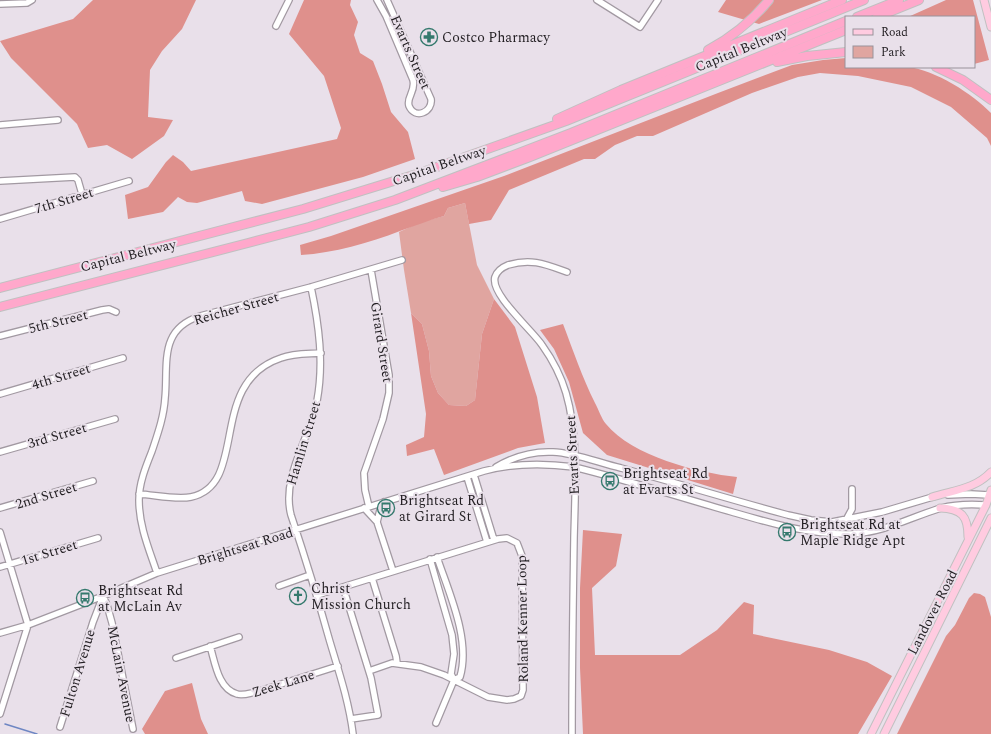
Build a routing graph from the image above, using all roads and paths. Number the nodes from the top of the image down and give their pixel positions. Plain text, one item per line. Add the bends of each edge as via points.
1 (32, 0) edge
2 (289, 0) edge
3 (377, 0) edge
4 (388, 0) edge
5 (597, 0) edge
6 (658, 0) edge
7 (769, 0) edge
8 (842, 0) edge
9 (864, 0) edge
10 (899, 0) edge
11 (919, 0) edge
12 (984, 0) edge
13 (0, 4) edge
14 (859, 16) edge
15 (879, 16) edge
16 (845, 21) edge
17 (276, 26) dead end
18 (991, 27) edge
19 (845, 30) edge
20 (845, 52) edge
21 (682, 65) junction
22 (938, 68) edge
23 (739, 73) junction
24 (991, 100) edge
25 (58, 120) dead end
26 (0, 125) edge
27 (513, 139) junction
28 (0, 181) edge
29 (129, 181) dead end
30 (82, 194) junction
31 (395, 200) junction
32 (0, 219) edge
33 (402, 260) dead end
34 (371, 270) junction
35 (566, 272) dead end
36 (311, 287) junction
37 (0, 288) edge
38 (0, 307) edge
39 (116, 312) dead end
40 (0, 336) edge
41 (321, 353) junction
42 (123, 358) dead end
43 (0, 394) edge
44 (115, 418) dead end
45 (0, 452) edge
46 (574, 456) junction
47 (574, 467) junction
48 (494, 468) junction
49 (991, 472) edge
50 (474, 474) junction
51 (467, 477) junction
52 (93, 480) dead end
53 (852, 489) dead end
54 (990, 493) edge
55 (139, 494) junction
56 (932, 497) junction
57 (384, 502) junction
58 (988, 505) edge
59 (0, 508) edge
60 (367, 508) junction
61 (940, 508) junction
62 (991, 518) edge
63 (846, 520) junction
64 (377, 522) junction
65 (296, 530) junction
66 (0, 532) edge
67 (98, 538) dead end
68 (494, 540) junction
69 (968, 540) junction
70 (488, 542) junction
71 (438, 557) junction
72 (430, 559) junction
73 (10, 564) junction
74 (0, 567) edge
75 (393, 571) junction
76 (157, 573) junction
77 (310, 575) junction
78 (372, 578) junction
79 (279, 586) dead end
80 (343, 587) junction
81 (317, 595) junction
82 (103, 596) junction
83 (28, 625) junction
84 (0, 633) edge
85 (239, 636) dead end
86 (210, 646) junction
87 (176, 658) dead end
88 (397, 663) junction
89 (338, 666) junction
90 (369, 670) junction
91 (454, 680) junction
92 (0, 714) edge
93 (351, 719) junction
94 (436, 723) dead end
95 (60, 727) dead end
96 (133, 729) dead end
97 (353, 734) edge
98 (572, 734) edge
99 (871, 734) edge
100 (884, 734) edge

1 - 13 street via 27,3
2 - 17 street
3 - 4 street, Evarts Street via 413,80 414,88 409,98 410,108 414,112 424,113 430,107 431,99
5 - 6 street via 640,27
7 - 21 highway via 734,33
8 - 21 highway
9 - 27 highway, Capital Beltway via 566,121
10 - 14 highway
11 - 15 highway
12 - 18 main road
16 - 31 highway, Capital Beltway via 571,133
19 - 23 highway
20 - 23 highway via 791,58
21 - 27 highway
22 - 24 highway via 963,80
23 - 31 highway via 484,174
25 - 26 street
27 - 37 highway, Capital Beltway via 303,209
28 - 30 street via 75,177
29 - 30 street, 7th Street
30 - 32 street, 7th Street
31 - 38 highway, Capital Beltway via 308,227
33 - 34 street, Reicher Street
34 - 36 street, Reicher Street
34 - 60 street, Girard Street via 390,393 364,473
35 - 46 street, Evarts Street via 538,262 521,262 502,268 495,279 496,288 502,298 542,345 559,375 571,414
36 - 41 street, Hamlin Street
36 - 55 street, Reicher Street via 200,316 184,324 177,331 168,351 161,424
39 - 40 street, 5th Street via 106,310
41 - 55 street via 280,358 259,370 249,380 236,404 222,469 217,480 208,489 186,497
41 - 65 street, Hamlin Street via 317,403 289,489 289,510
42 - 43 street, 4th Street
44 - 45 street, 3rd Street
46 - 47 street, Evarts Street
46 - 48 street, Brightseat Road via 537,453 509,460
46 - 63 street, Brightseat Road via 788,515 832,522
47 - 48 street, Brightseat Road via 545,463
47 - 61 street, Brightseat Road via 762,521 814,532 862,533 896,525
47 - 98 street, Evarts Street
48 - 50 street, Brightseat Road
49 - 56 main road via 974,485
50 - 51 street, Brightseat Road
50 - 68 street
51 - 57 street, Brightseat Road
51 - 70 street
52 - 59 street, 2nd Street
53 - 63 street via 852,509
54 - 56 street, Brightseat Road
54 - 58 main road, Landover Road
55 - 76 street, Reicher Street via 142,525
56 - 63 street, Brightseat Road
57 - 60 street, Brightseat Road
57 - 64 street
58 - 61 street, Brightseat Road via 963,504
58 - 69 main road, Landover Road
60 - 64 street
60 - 65 street, Brightseat Road
61 - 69 main road via 950,508 965,518
62 - 100 main road, Landover Road
64 - 75 street
65 - 76 street, Brightseat Road
65 - 77 street, Hamlin Street
66 - 73 street
67 - 73 street, 1st Street
68 - 70 street, Roland Kenner Loop
68 - 91 street, Roland Kenner Loop via 512,540 517,543 522,554 523,690 521,696 514,699 494,698 479,694
69 - 99 main road, Landover Road
70 - 71 street, Roland Kenner Loop
71 - 72 street, Roland Kenner Loop
71 - 91 street via 463,644 462,671 460,677
72 - 75 street, Roland Kenner Loop
72 - 91 street via 452,635 454,654 451,674
73 - 74 street, 1st Street
73 - 83 street
75 - 78 street, Roland Kenner Loop
76 - 82 street, Brightseat Road
77 - 79 street
77 - 81 street, Hamlin Street
78 - 80 street, Roland Kenner Loop
78 - 88 street
80 - 81 street, Roland Kenner Loop
80 - 90 street
81 - 89 street, Hamlin Street
82 - 83 street, Brightseat Road
82 - 95 street, Fulton Avenue
82 - 96 street, McLain Avenue via 112,623
83 - 84 street, Brightseat Road
83 - 92 street
85 - 86 street
86 - 87 street
86 - 89 street, Zeek Lane via 222,681 228,690 237,694 246,695
88 - 90 street, Roland Kenner Loop
88 - 91 street, Roland Kenner Loop via 421,667
89 - 93 street, Hamlin Street
90 - 93 street via 378,715
91 - 94 street
93 - 97 street, Hamlin Street

